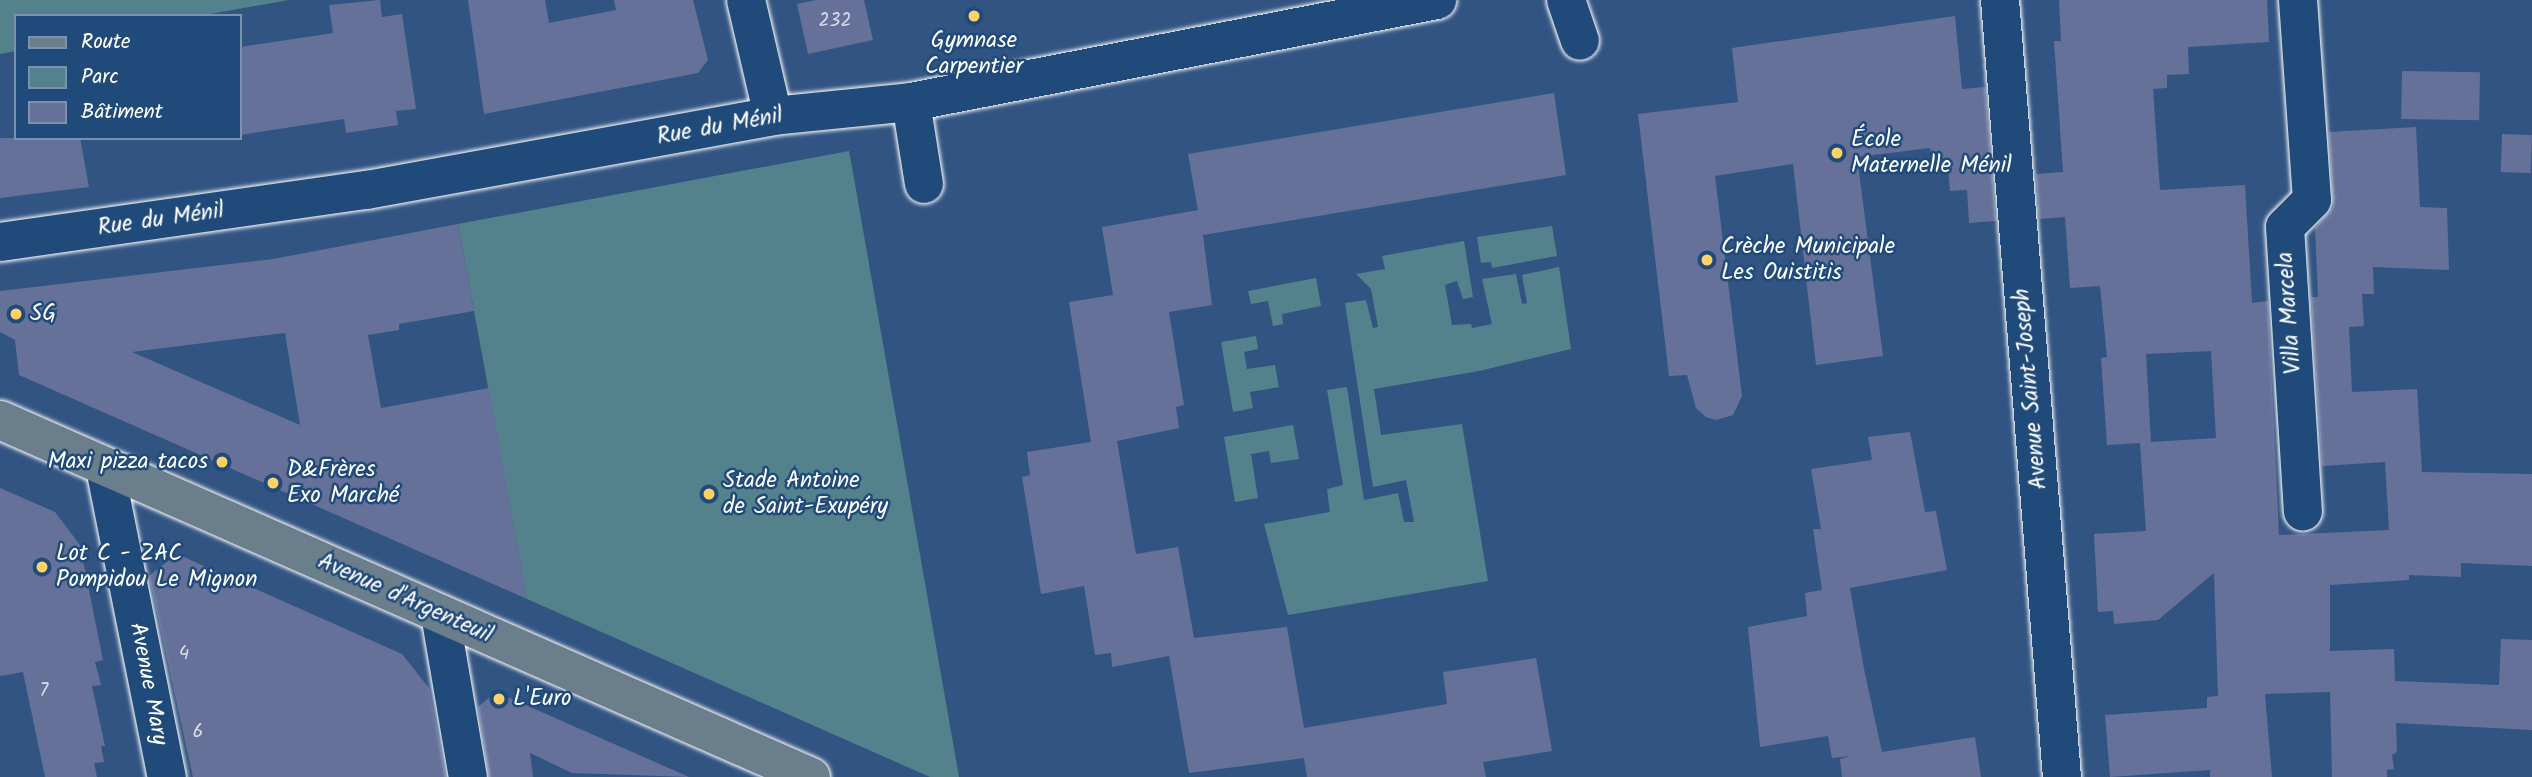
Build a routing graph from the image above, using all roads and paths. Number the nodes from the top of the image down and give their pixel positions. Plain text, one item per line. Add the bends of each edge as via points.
1 (746, 0) edge
2 (1437, 0) edge
3 (1566, 0) edge
4 (2000, 0) edge
5 (2298, 0) edge
6 (1580, 41) dead end
7 (911, 102) junction
8 (773, 116) junction
9 (924, 184) dead end
10 (0, 242) edge
11 (0, 421) edge
12 (105, 468) junction
13 (2303, 511) dead end
14 (440, 614) junction
15 (166, 777) edge
16 (468, 777) edge
17 (811, 777) edge
18 (2062, 777) edge

1 - 8 street
2 - 7 street, Rue du Ménil
3 - 6 street
4 - 18 street, Avenue Saint-Joseph
5 - 13 street, Villa Marcela via 2312,200 2284,227
7 - 8 street, Rue du Ménil
7 - 9 street
8 - 10 street, Rue du Ménil via 367,190
11 - 12 main road, Avenue d'Argenteuil
12 - 14 main road, Avenue d'Argenteuil
12 - 15 street, Avenue Mary
14 - 16 street
14 - 17 main road, Avenue d'Argenteuil

